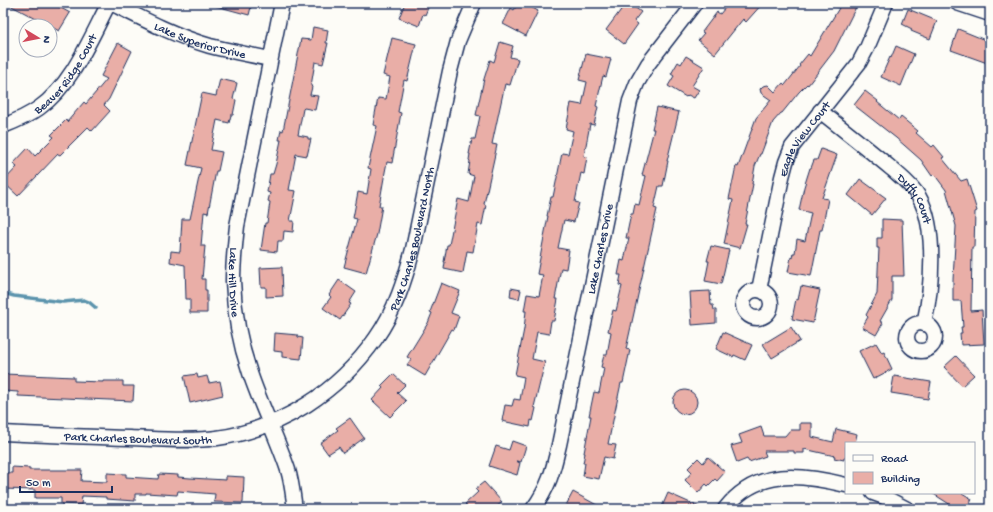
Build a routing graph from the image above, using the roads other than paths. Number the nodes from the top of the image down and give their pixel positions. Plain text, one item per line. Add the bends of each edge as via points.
1 (110, 3) edge
2 (282, 3) edge
3 (474, 3) edge
4 (695, 3) edge
5 (886, 3) edge
6 (958, 3) edge
7 (990, 14) edge
8 (270, 59) junction
9 (820, 111) junction
10 (3, 126) edge
11 (759, 290) dead end
12 (924, 324) dead end
13 (271, 425) junction
14 (3, 433) edge
15 (845, 485) edge
16 (876, 494) edge
17 (295, 509) edge
18 (533, 509) edge
19 (725, 509) edge
20 (907, 509) edge

1 - 8 street, Lake Superior Drive via 180,36 210,46
1 - 10 street, Beaver Ridge Court via 68,77 54,94 40,107
2 - 8 street, Lake Hill Drive
3 - 13 street, Park Charles Boulevard North via 458,41 450,71 413,249 396,302 377,338 343,377 304,407
4 - 18 street, Lake Charles Drive via 648,64 630,101 559,445 551,476
5 - 9 street, Eagle View Court via 859,63
6 - 7 street
8 - 13 street, Lake Hill Drive via 237,226 233,281 241,342
9 - 11 street, Eagle View Court via 792,147 786,162
9 - 12 street, Duffy Court via 890,167 919,196 930,227 931,245 928,307
13 - 14 street, Park Charles Boulevard South via 216,438 163,440
13 - 17 street, Lake Hill Drive via 288,470
15 - 19 street via 807,477 773,478 741,493
16 - 20 street

